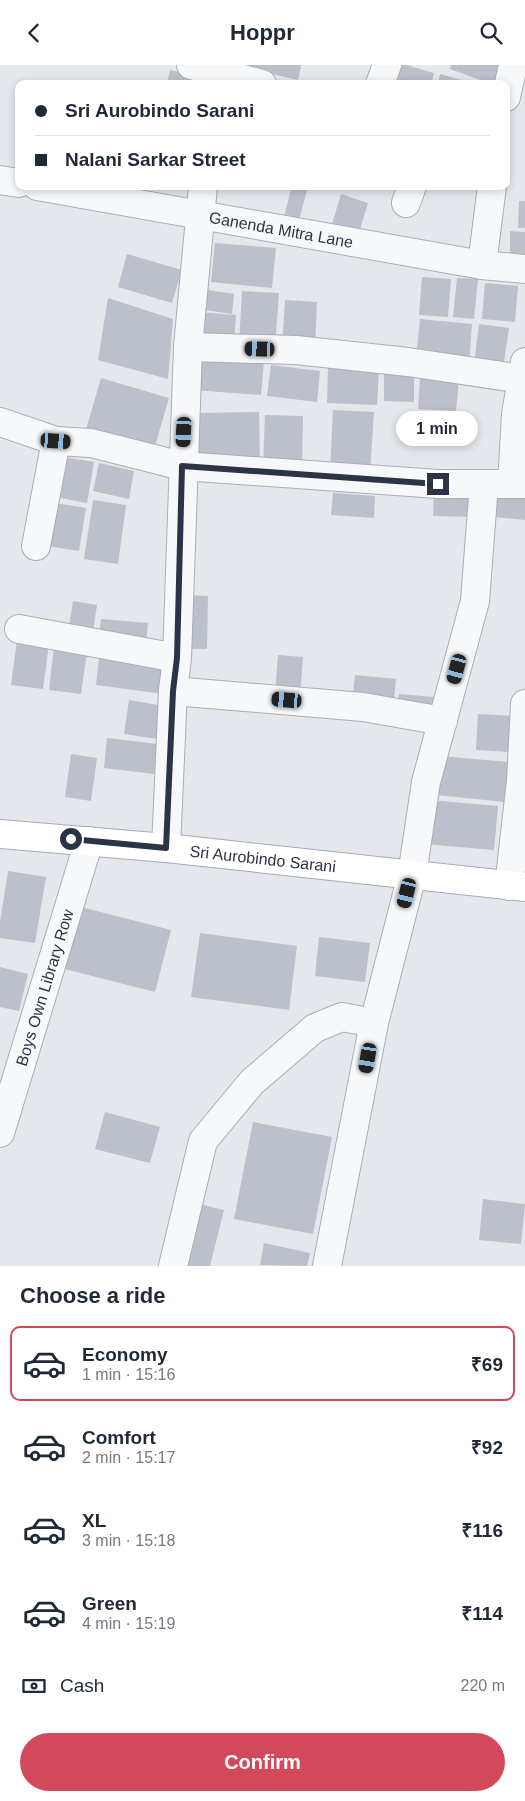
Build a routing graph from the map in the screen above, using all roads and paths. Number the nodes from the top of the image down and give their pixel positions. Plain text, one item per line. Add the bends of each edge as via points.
1 (192, 65) edge
2 (387, 65) edge
3 (512, 65) edge
4 (220, 74) edge
5 (245, 80) edge
6 (381, 80) edge
7 (509, 80) edge
8 (0, 180) edge
9 (15, 182) edge
10 (59, 190) edge
11 (202, 190) edge
12 (491, 190) edge
13 (199, 216) junction
14 (482, 265) junction
15 (525, 269) edge
16 (188, 347) junction
17 (523, 370) edge
18 (0, 422) edge
19 (56, 441) junction
20 (182, 466) junction
21 (484, 484) junction
22 (519, 484) edge
23 (36, 545) dead end
24 (20, 629) dead end
25 (177, 658) junction
26 (173, 691) junction
27 (525, 705) edge
28 (443, 721) junction
29 (0, 834) edge
30 (89, 841) junction
31 (166, 848) junction
32 (412, 875) junction
33 (517, 887) edge
34 (374, 1023) junction
35 (0, 1133) edge
36 (172, 1266) edge
37 (328, 1266) edge

1 - 4 street
2 - 6 street
3 - 7 street
4 - 5 street
8 - 9 street
10 - 13 street, Ganenda Mitra Lane
11 - 13 street
12 - 14 street
13 - 14 street, Ganenda Mitra Lane
13 - 16 street
14 - 15 street, Ganenda Mitra Lane
16 - 17 street via 296,350
16 - 20 street
17 - 22 street via 516,414
18 - 19 street
19 - 20 street via 91,443
19 - 23 street
20 - 21 street via 438,484
20 - 25 street
21 - 22 street
21 - 28 street via 475,601
24 - 25 street
25 - 26 street
26 - 28 street via 363,707
26 - 31 street
27 - 33 street
28 - 32 street via 426,782
29 - 30 main road, Sri Aurobindo Sarani
30 - 31 main road, Sri Aurobindo Sarani
30 - 35 street, Boys Own Library Row
31 - 32 main road, Sri Aurobindo Sarani
32 - 33 main road, Sri Aurobindo Sarani
32 - 34 street
34 - 36 street via 342,1017 315,1028 246,1089 203,1141
34 - 37 street

